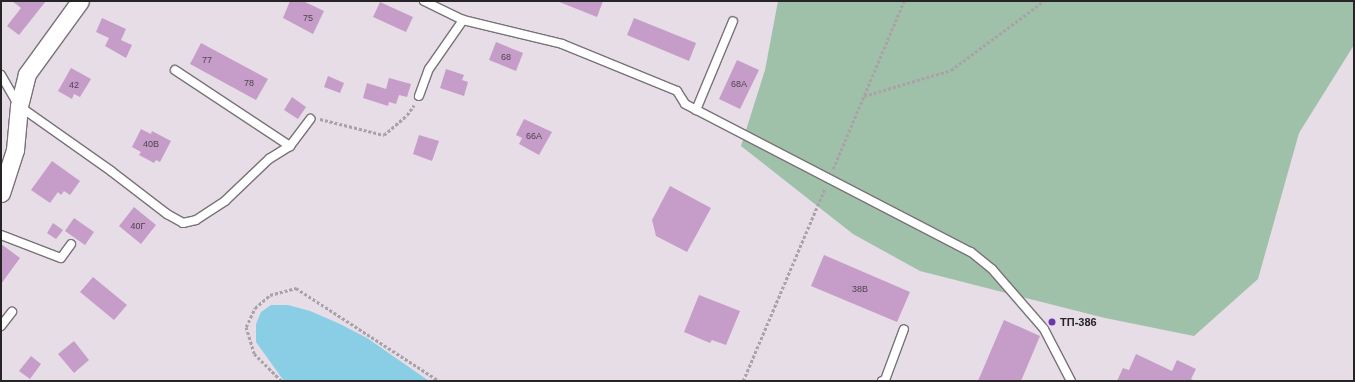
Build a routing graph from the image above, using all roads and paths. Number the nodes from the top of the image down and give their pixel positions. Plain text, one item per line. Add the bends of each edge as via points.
1 (80, 1) edge
2 (424, 1) edge
3 (904, 1) edge
4 (1044, 1) edge
5 (463, 20) junction
6 (733, 21) dead end
7 (175, 70) dead end
8 (1, 75) edge
9 (419, 96) joint
10 (864, 96) junction
11 (19, 106) junction
12 (696, 110) junction
13 (310, 119) joint
14 (290, 146) junction
15 (829, 178) junction
16 (3, 183) edge
17 (1, 235) edge
18 (71, 244) dead end
19 (12, 312) dead end
20 (1, 326) edge
21 (904, 329) dead end
22 (280, 381) edge
23 (439, 381) edge
24 (744, 381) edge
25 (882, 381) edge
26 (1071, 381) edge

1 - 11 street via 27,74
2 - 5 lane
3 - 10 path
4 - 10 path via 952,70
5 - 9 lane via 429,69
5 - 12 lane via 562,44 677,91 685,104
6 - 12 lane
7 - 14 lane
8 - 11 lane
9 - 13 path via 407,115 384,135 325,119
10 - 15 path
11 - 14 lane via 183,223 196,220 225,201 269,159
11 - 16 street via 15,150
12 - 15 lane
13 - 14 lane
15 - 24 path
15 - 26 lane via 971,252 992,269 1044,329
17 - 18 lane via 61,258
19 - 20 lane
21 - 25 lane
22 - 23 path via 254,354 246,327 255,308 270,295 296,288

